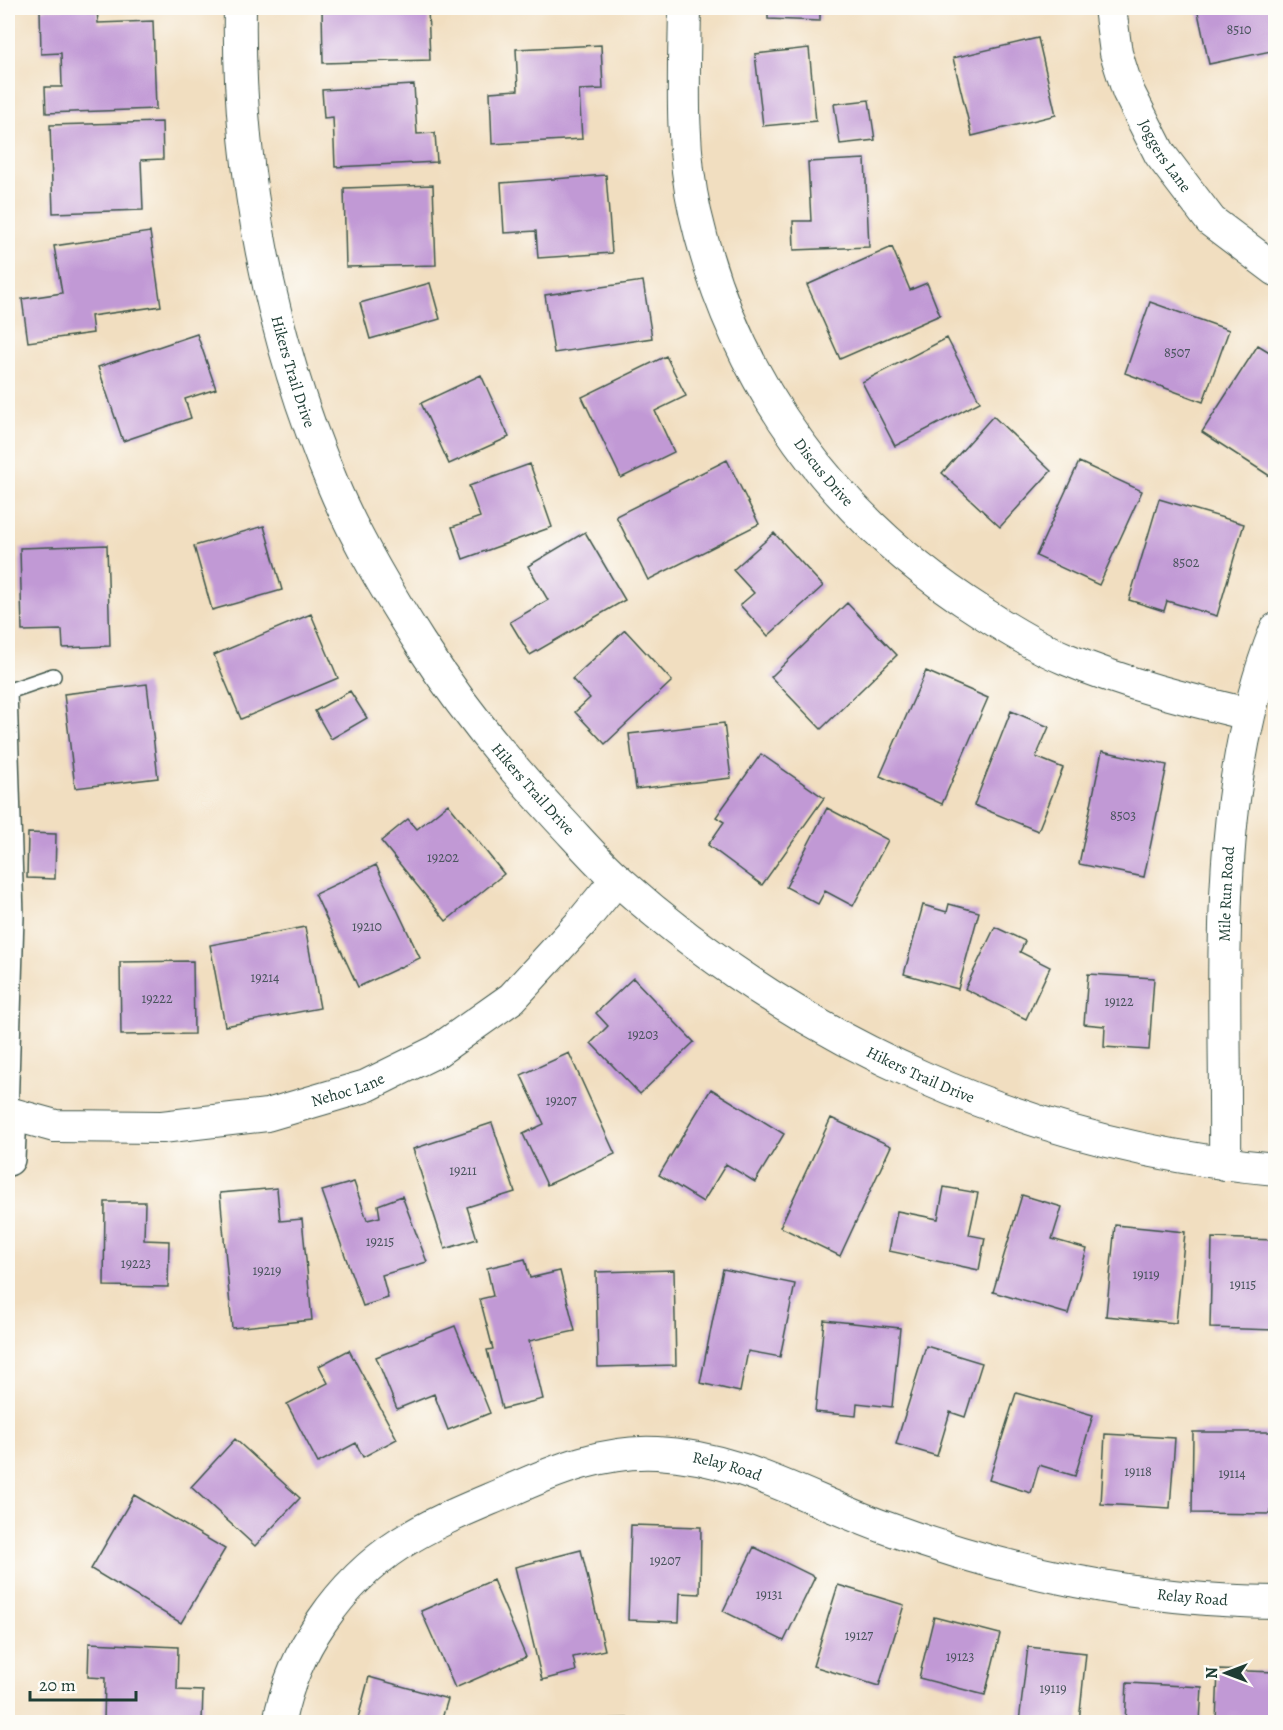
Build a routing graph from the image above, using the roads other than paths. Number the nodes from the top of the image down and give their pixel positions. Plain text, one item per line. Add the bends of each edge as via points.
1 (240, 8) edge
2 (685, 8) edge
3 (1110, 8) edge
4 (1275, 270) edge
5 (1275, 629) edge
6 (53, 676) dead end
7 (1248, 714) junction
8 (616, 879) junction
9 (9, 1113) edge
10 (8, 1160) edge
11 (1225, 1164) junction
12 (1275, 1169) edge
13 (1275, 1602) edge
14 (279, 1722) edge

1 - 8 street, Hikers Trail Drive via 244,119 256,217 299,397 334,488 389,595 453,694 503,758
2 - 7 street, Discus Drive via 687,147 695,210 708,262 751,364 812,464 920,570 1006,628 1064,658 1132,684
3 - 4 street, Joggers Lane via 1116,53 1128,91 1160,154 1211,221
5 - 7 street, Mile Run Road
6 - 9 lane via 9,691 16,916
7 - 11 street, Mile Run Road via 1228,866
8 - 9 street, Nehoc Lane via 512,998 437,1051 366,1086 267,1115 162,1127 55,1126
8 - 11 street, Hikers Trail Drive via 730,969 825,1029 907,1071 991,1106 1067,1130 1138,1149
9 - 10 street
11 - 12 street, Hikers Trail Drive
13 - 14 street, Relay Road via 1170,1595 1042,1573 886,1528 757,1473 723,1463 656,1452 607,1456 554,1471 447,1518 399,1544 360,1576 327,1613 300,1657

